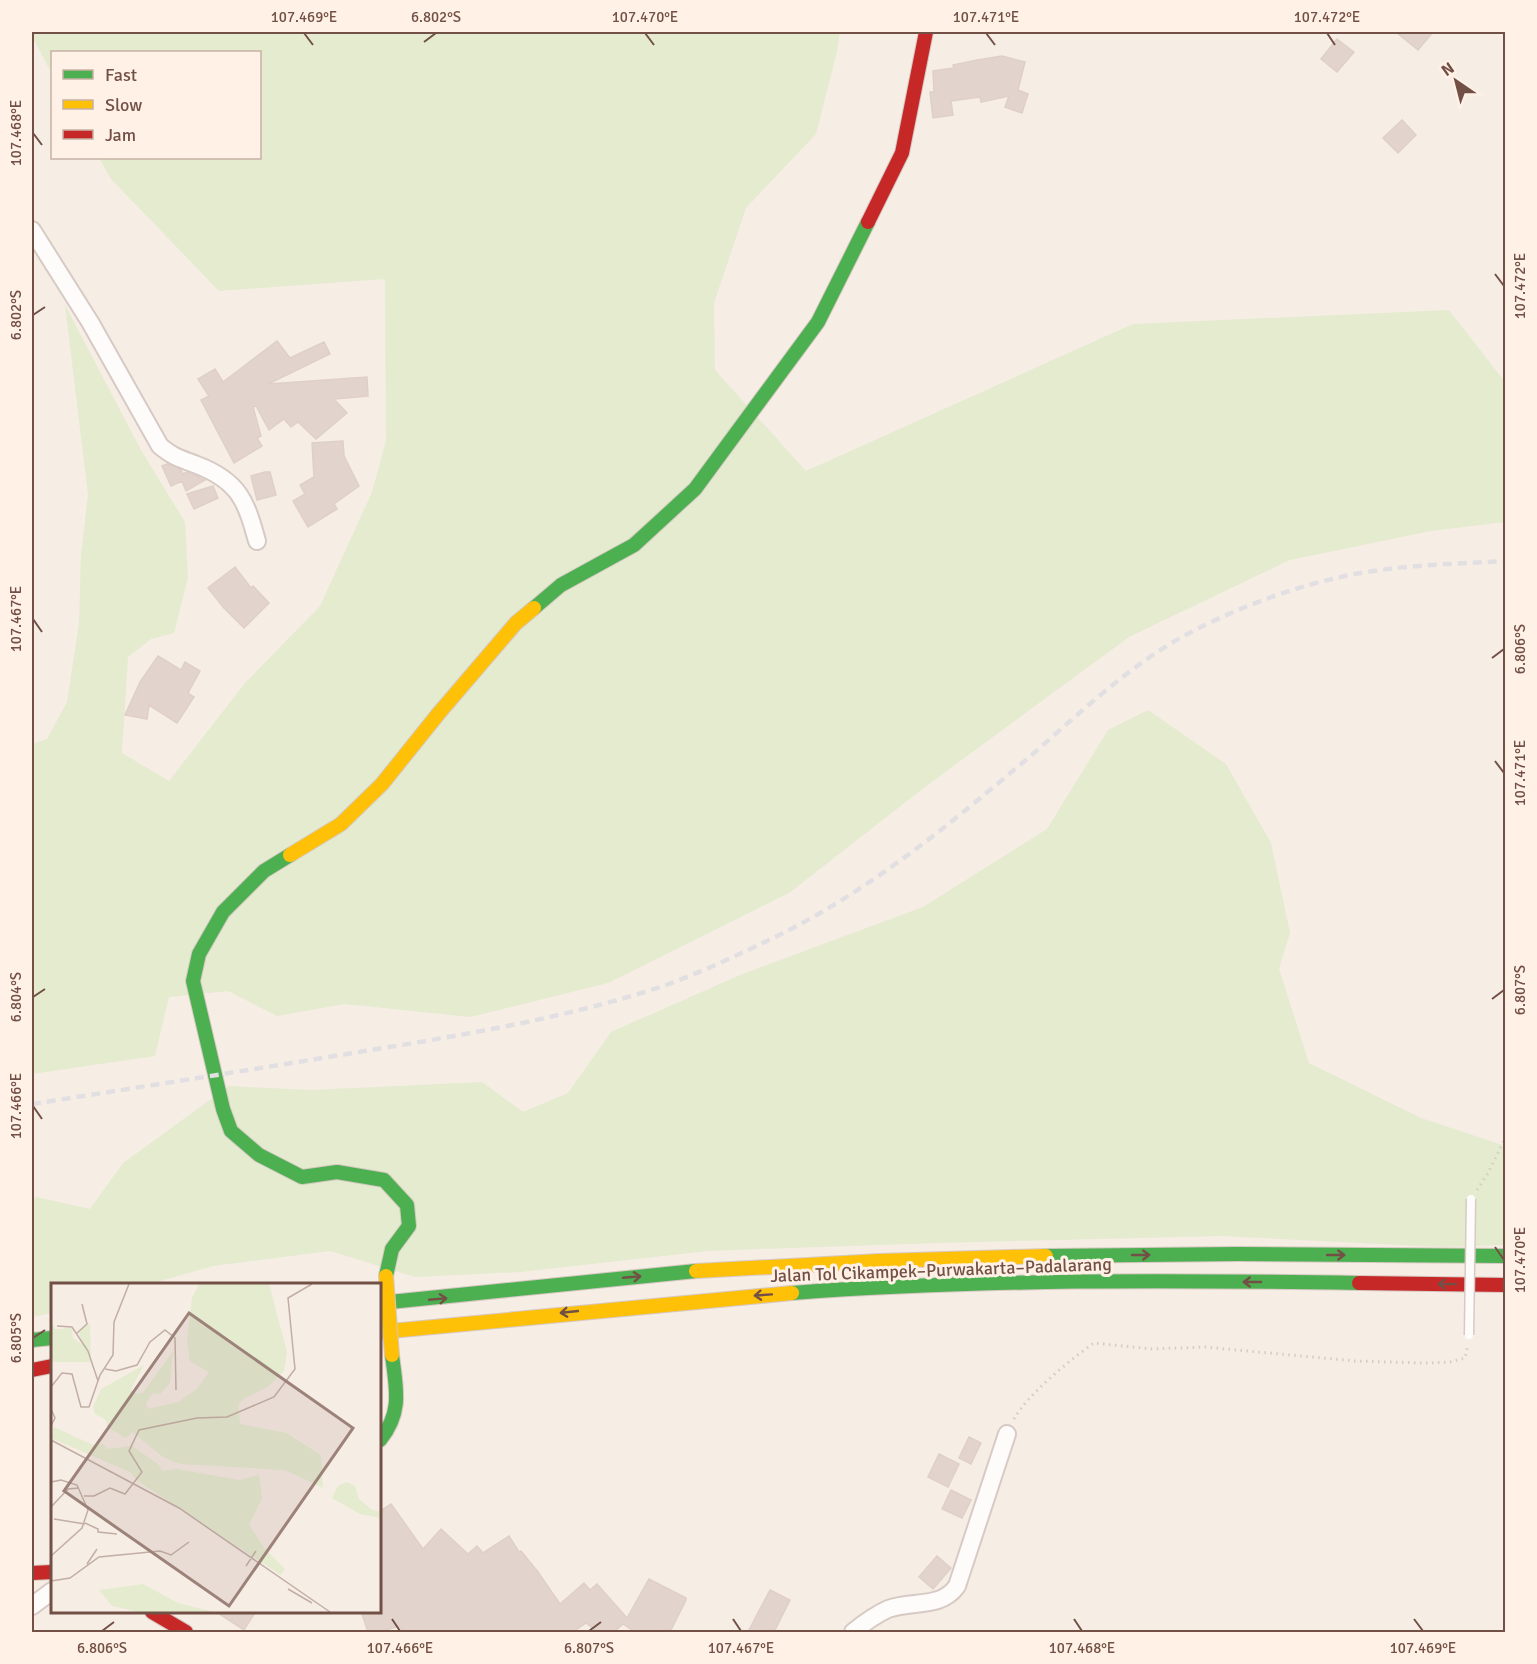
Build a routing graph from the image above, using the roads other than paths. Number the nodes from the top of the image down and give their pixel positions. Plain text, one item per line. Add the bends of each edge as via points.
1 (926, 32) edge
2 (32, 230) edge
3 (257, 541) dead end
4 (1471, 1199) road end
5 (1506, 1256) edge
6 (1506, 1285) edge
7 (381, 1303) edge
8 (381, 1332) edge
9 (1469, 1335) road end
10 (51, 1338) edge
11 (32, 1340) edge
12 (51, 1366) edge
13 (32, 1370) edge
14 (1006, 1434) road end
15 (381, 1439) edge
16 (51, 1572) edge
17 (32, 1573) edge
18 (51, 1592) edge
19 (32, 1606) edge
20 (155, 1613) edge
21 (186, 1632) edge
22 (853, 1632) edge

1 - 15 main road, bridge via 902,153 818,322 695,489 634,545 561,585 516,623 382,784 342,824 264,871 223,912 199,954 193,981 231,1131 259,1155 302,1177 337,1172 384,1180 407,1205 410,1226 392,1249 386,1276 396,1418
2 - 3 street via 160,446 175,458 219,475 233,486 248,509
4 - 9 lane, bridge
7 -> 5 main road, Jalan Tol Cikampek–Purwakarta–Padalarang via 793,1265 1126,1255
6 -> 8 main road, Jalan Tol Cikampek–Purwakarta–Padalarang via 1112,1281 942,1285 646,1304
10 - 11 main road
12 - 13 main road
14 - 22 street via 951,1595 890,1608
16 - 17 main road
18 - 19 street
20 - 21 main road

